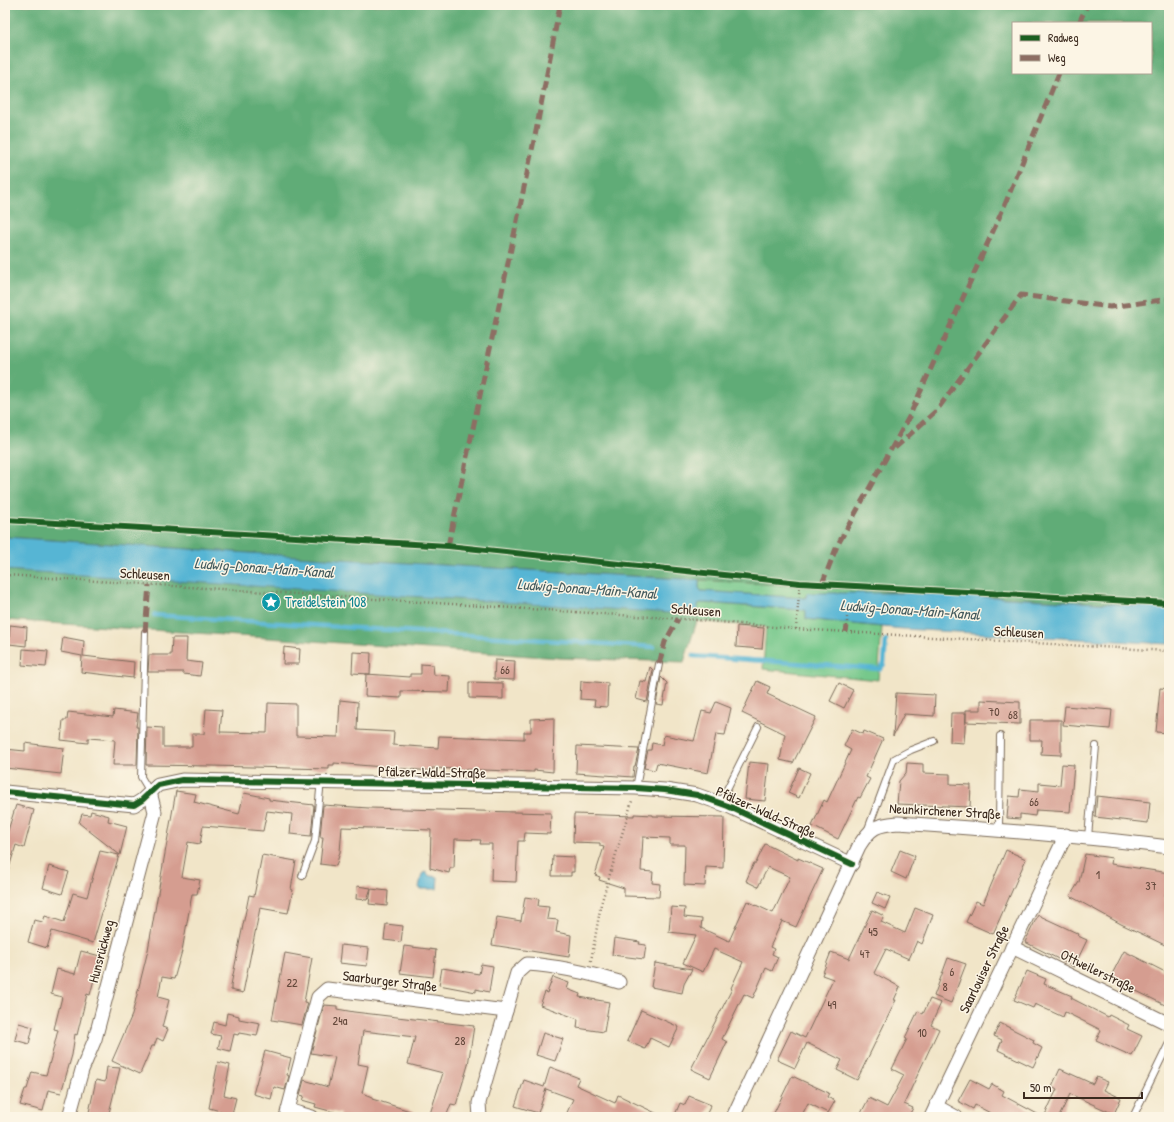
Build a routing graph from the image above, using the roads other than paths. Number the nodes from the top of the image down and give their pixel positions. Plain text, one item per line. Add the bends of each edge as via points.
1 (145, 632) dead end
2 (659, 664) dead end
3 (758, 727) dead end
4 (1000, 736) dead end
5 (934, 741) dead end
6 (1096, 746) dead end
7 (319, 782) junction
8 (636, 788) junction
9 (5, 792) edge
10 (150, 792) junction
11 (720, 803) junction
12 (999, 829) junction
13 (867, 833) junction
14 (1066, 836) junction
15 (1088, 837) junction
16 (1169, 847) edge
17 (852, 864) junction
18 (302, 876) dead end
19 (1012, 946) junction
20 (619, 982) dead end
21 (506, 1011) junction
22 (1169, 1024) edge
23 (1169, 1043) edge
24 (934, 1112) edge
25 (287, 1114) edge
26 (69, 1117) edge
27 (312, 1117) edge
28 (480, 1117) edge
29 (733, 1117) edge
30 (956, 1117) edge
31 (1133, 1117) edge

1 - 10 lane via 141,777
2 - 8 lane
3 - 11 lane
4 - 12 lane
5 - 13 lane via 894,759
6 - 15 lane
7 - 8 street, Pfälzer-Wald-Straße
7 - 10 street, Pfälzer-Wald-Straße via 182,780 158,785
7 - 18 lane via 315,841
8 - 11 street, Pfälzer-Wald-Straße via 691,794
9 - 10 street, Pfälzer-Wald-Straße via 134,805
10 - 26 street, Hunsrückweg via 155,812 95,1038 82,1070
11 - 17 street, Pfälzer-Wald-Straße
12 - 13 street, Neunkirchener Straße via 898,823 882,824
12 - 14 street, Neunkirchener Straße
13 - 17 street
14 - 15 street, Neunkirchener Straße
14 - 19 street, Saarlouiser Straße
15 - 16 street, Neunkirchener Straße
17 - 29 street
19 - 22 street, Ottweilerstraße
19 - 24 street, Saarlouiser Straße
20 - 21 street via 588,973 527,964 517,974
21 - 25 street, Saarburger Straße via 327,989 318,997
21 - 28 street via 479,1103
23 - 31 lane
24 - 30 street
25 - 27 street

